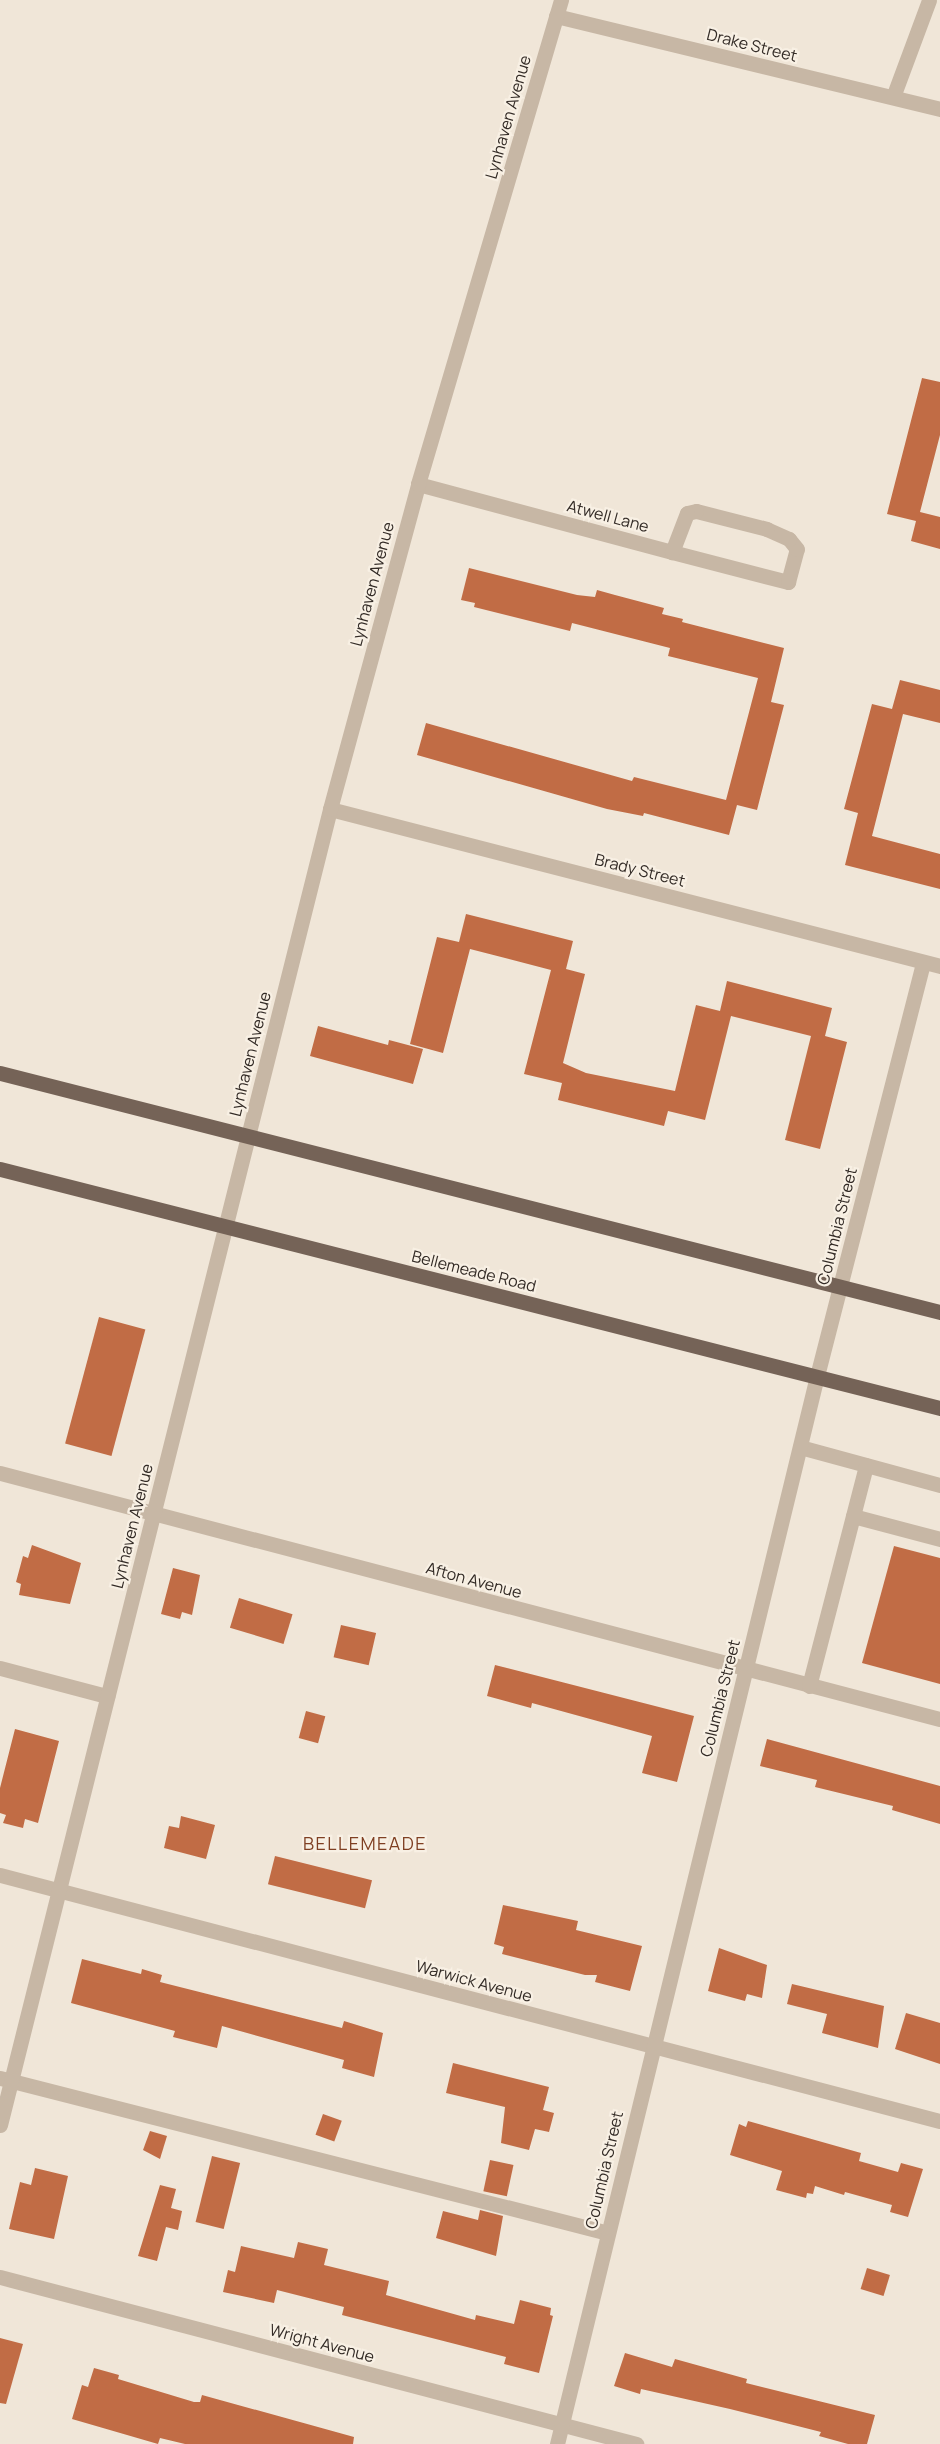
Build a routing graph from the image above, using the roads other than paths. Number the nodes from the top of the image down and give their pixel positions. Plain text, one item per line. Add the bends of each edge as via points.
1 (561, 0) edge
2 (929, 0) edge
3 (556, 16) junction
4 (893, 97) junction
5 (940, 109) edge
6 (418, 484) junction
7 (672, 552) junction
8 (330, 809) junction
9 (923, 962) junction
10 (940, 966) edge
11 (0, 1073) edge
12 (248, 1136) junction
13 (0, 1169) edge
14 (224, 1226) junction
15 (840, 1287) junction
16 (940, 1312) edge
17 (817, 1376) junction
18 (940, 1408) edge
19 (800, 1447) junction
20 (866, 1465) junction
21 (0, 1473) edge
22 (940, 1485) edge
23 (154, 1514) junction
24 (853, 1516) junction
25 (940, 1539) edge
26 (0, 1668) edge
27 (746, 1670) junction
28 (808, 1686) junction
29 (107, 1696) junction
30 (940, 1719) edge
31 (0, 1875) edge
32 (59, 1890) junction
33 (652, 2046) junction
34 (6, 2079) edge
35 (940, 2121) edge
36 (0, 2125) edge
37 (608, 2233) junction
38 (0, 2277) edge
39 (562, 2424) junction
40 (557, 2444) edge
41 (636, 2444) edge

1 - 3 street, Lynhaven Avenue
2 - 4 street
3 - 4 street, Drake Street
3 - 6 street, Lynhaven Avenue
4 - 5 street, Drake Street
6 - 7 street, Atwell Lane
6 - 8 street, Lynhaven Avenue
7 - 7 street, Atwell Lane via 788,582 797,549 789,539 767,529 696,511 687,513
8 - 9 street, Brady Street
8 - 12 street, Lynhaven Avenue
9 - 10 street, Brady Street
9 - 15 street, Columbia Street
11 - 12 main road
12 - 14 street, Lynhaven Avenue
12 - 15 main road
13 - 14 main road, Bellemeade Road
14 - 17 main road, Bellemeade Road
14 - 23 street, Lynhaven Avenue
15 - 16 main road
15 - 17 street, Columbia Street
17 - 18 main road, Bellemeade Road
17 - 19 street, Columbia Street
19 - 20 street
19 - 27 street, Columbia Street
20 - 22 street
20 - 24 street
21 - 23 street, Afton Avenue
23 - 27 street, Afton Avenue
23 - 29 street, Lynhaven Avenue
24 - 25 street
24 - 28 street
26 - 29 street
27 - 28 street, Afton Avenue
27 - 33 street, Columbia Street
28 - 30 street, Afton Avenue
29 - 32 street, Lynhaven Avenue
31 - 32 street, Warwick Avenue
32 - 33 street, Warwick Avenue
32 - 34 street, Lynhaven Avenue
33 - 35 street, Warwick Avenue
33 - 37 street, Columbia Street
34 - 36 street, Lynhaven Avenue
34 - 37 street
37 - 39 street, Columbia Street
38 - 39 street, Wright Avenue
39 - 40 street, Columbia Street
39 - 41 street, Wright Avenue

